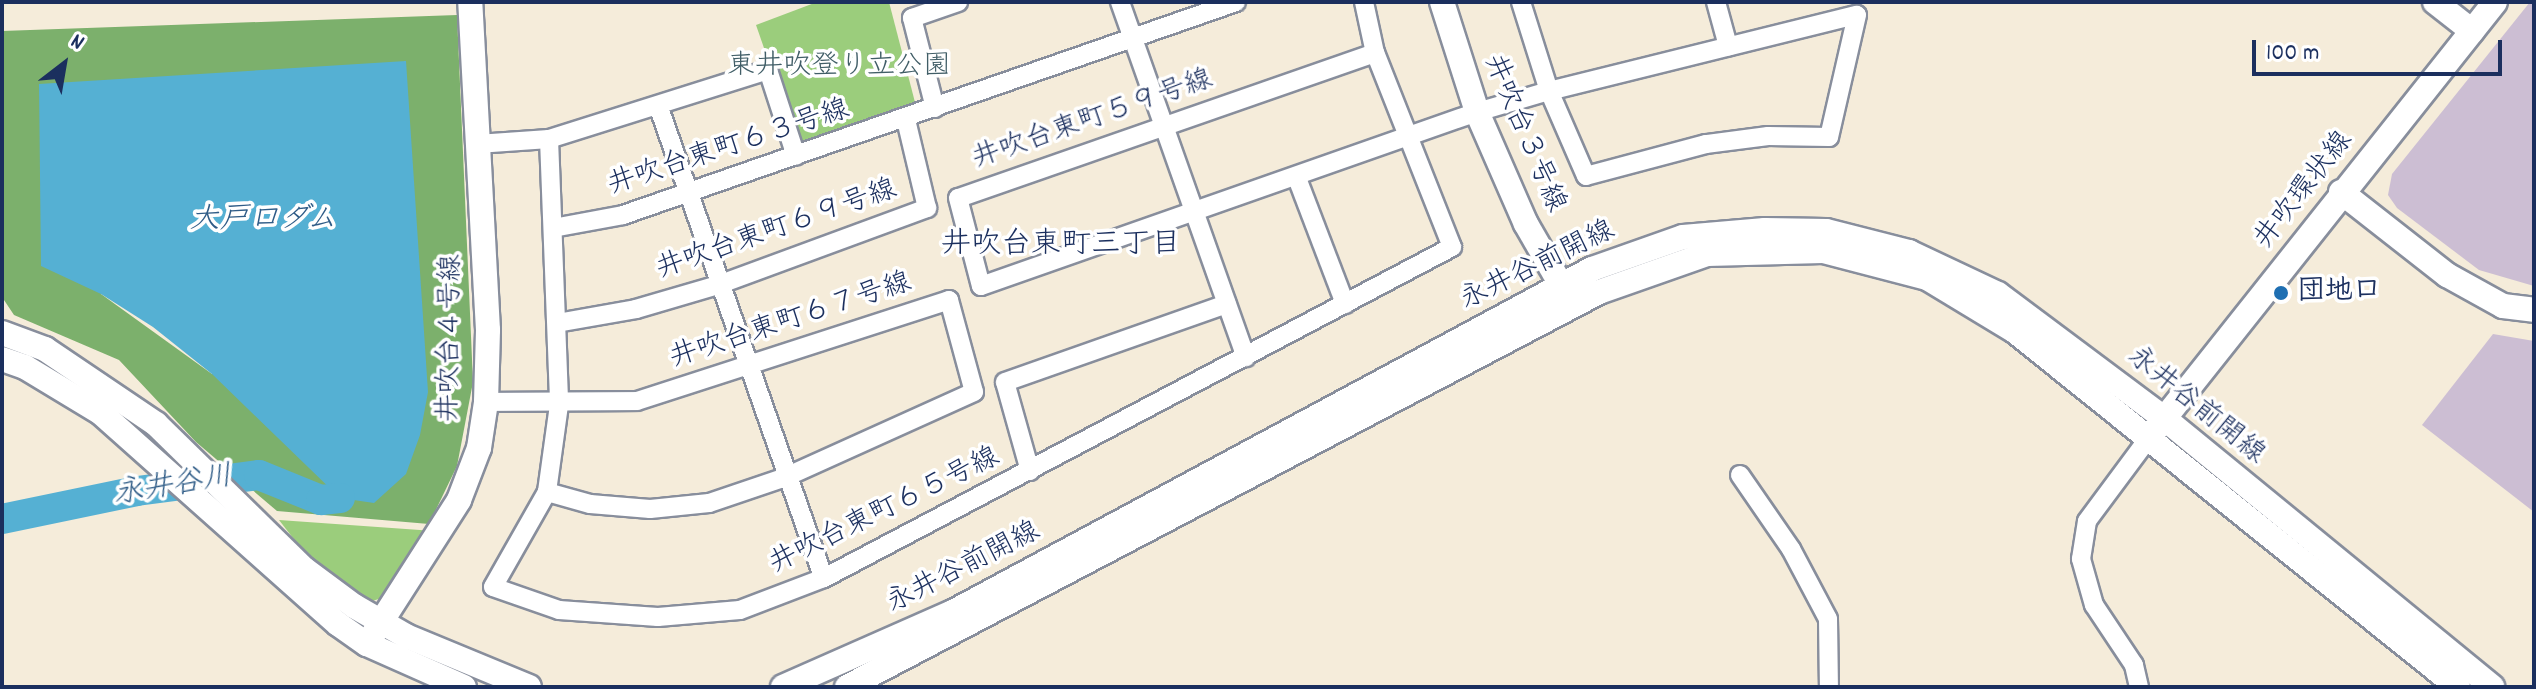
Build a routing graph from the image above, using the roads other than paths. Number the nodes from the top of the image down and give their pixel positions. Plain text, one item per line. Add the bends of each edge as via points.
1 (470, 2) edge
2 (958, 2) edge
3 (1120, 2) edge
4 (1236, 2) edge
5 (1364, 2) edge
6 (1442, 2) edge
7 (1523, 2) edge
8 (1716, 2) edge
9 (2435, 2) edge
10 (2495, 2) edge
11 (1859, 9) edge
12 (2472, 31) junction
13 (1132, 39) junction
14 (1728, 46) junction
15 (1375, 53) junction
16 (1549, 91) junction
17 (659, 108) junction
18 (935, 108) junction
19 (1477, 112) junction
20 (906, 120) junction
21 (1163, 126) junction
22 (549, 139) junction
23 (1408, 139) junction
24 (477, 144) junction
25 (796, 156) junction
26 (1297, 178) junction
27 (2341, 192) junction
28 (689, 193) junction
29 (1194, 214) junction
30 (553, 228) junction
31 (718, 285) junction
32 (1561, 285) junction
33 (1227, 304) junction
34 (1345, 304) junction
35 (1573, 307) junction
36 (2534, 310) edge
37 (557, 323) junction
38 (2, 333) edge
39 (1246, 357) junction
40 (2, 359) edge
41 (748, 368) junction
42 (486, 402) junction
43 (559, 405) junction
44 (2165, 419) junction
45 (2148, 439) junction
46 (1030, 471) junction
47 (1740, 475) dead end
48 (786, 477) junction
49 (547, 492) junction
50 (824, 578) junction
51 (381, 622) junction
52 (2402, 630) junction
53 (367, 644) junction
54 (464, 687) edge
55 (529, 687) edge
56 (783, 687) edge
57 (847, 687) edge
58 (1829, 687) edge
59 (2139, 687) edge
60 (2458, 687) edge
61 (2492, 687) edge

1 - 24 street, 井吹台４号線
2 - 18 street via 912,18
3 - 13 street
4 - 13 street, 井吹台東町６３号線
5 - 15 street
6 - 19 street, 井吹台３号線
7 - 16 street
8 - 14 street
9 - 12 street
10 - 12 street, 井吹環状線
11 - 14 street, 井吹台東町５９号線
11 - 16 street via 1829,137 1768,136 1706,144 1586,176
12 - 27 street, 井吹環状線
13 - 18 street, 井吹台東町６３号線
13 - 21 street
14 - 16 street, 井吹台東町５９号線
15 - 21 street, 井吹台東町５９号線
15 - 23 street
16 - 19 street, 井吹台東町５９号線
17 - 22 street
17 - 25 street via 768,70
17 - 28 street
18 - 20 street, 井吹台東町６３号線
19 - 23 street, 井吹台東町５９号線
19 - 32 street, 井吹台３号線 via 1526,224
20 - 25 street, 井吹台東町６３号線
20 - 31 street, 井吹台東町６９号線 via 927,208
21 - 29 street
21 - 29 street, 井吹台東町５９号線 via 958,198 981,286
22 - 24 street
22 - 30 street, 井吹台東町６５号線
23 - 26 street, 井吹台東町５９号線
23 - 34 street, 井吹台東町６５号線 via 1452,247
24 - 42 street, 井吹台４号線
25 - 28 street, 井吹台東町６３号線
26 - 29 street, 井吹台東町５９号線
26 - 34 street
27 - 36 street via 2447,275 2503,306
27 - 44 street, 井吹環状線
28 - 30 street, 井吹台東町６３号線 via 623,215
28 - 31 street
29 - 33 street
30 - 37 street, 井吹台東町６５号線
31 - 37 street, 井吹台東町６９号線 via 636,309
31 - 41 street
32 - 35 street, 井吹台３号線
32 - 44 street, 永井谷前開線 via 1683,237 1826,231 1909,252 1998,294
32 - 56 street, 永井谷前開線 via 953,612
33 - 39 street
33 - 46 street via 1005,382
34 - 39 street, 井吹台東町６５号線
35 - 45 street, 永井谷前開線 via 1599,292 1707,254 1823,251 1927,278 2016,332
35 - 57 street, 永井谷前開線
37 - 43 street, 井吹台東町６５号線
38 - 51 street via 45,349 156,424 304,569
39 - 46 street, 井吹台東町６５号線
40 - 53 street via 101,413
41 - 43 street, 井吹台東町６７号線 via 637,401
41 - 48 street
41 - 48 street, 井吹台東町６７号線 via 949,300 974,392
42 - 43 street, 井吹台東町６７号線
42 - 51 street, 井吹台４号線 via 479,448 459,500
43 - 49 street, 井吹台東町６５号線
44 - 45 street, 井吹環状線
44 - 52 street, 永井谷前開線
45 - 52 street, 永井谷前開線
45 - 59 street via 2087,521 2081,559 2094,605 2134,665
46 - 50 street, 井吹台東町６５号線
47 - 58 street via 1791,549 1828,619
48 - 49 street, 井吹台東町６７号線 via 709,503 650,509 590,504
48 - 50 street
49 - 50 street, 井吹台東町６５号線 via 493,587 559,610 658,617 740,610
51 - 53 street, 井吹台４号線
51 - 55 street
52 - 60 street, 永井谷前開線
52 - 61 street, 永井谷前開線
53 - 54 street

